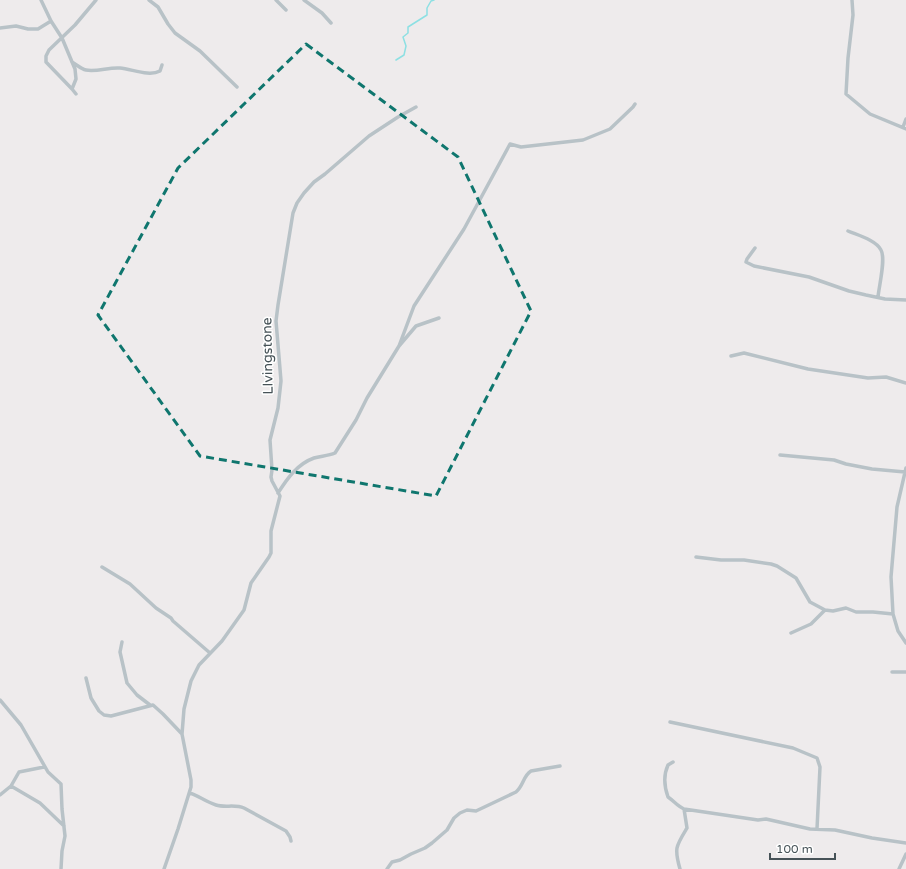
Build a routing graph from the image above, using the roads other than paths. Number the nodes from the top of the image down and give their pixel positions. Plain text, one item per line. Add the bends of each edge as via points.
1 (41, 0) edge
2 (96, 0) edge
3 (149, 0) edge
4 (276, 0) edge
5 (304, 0) edge
6 (852, 0) edge
7 (286, 10) dead end
8 (51, 21) junction
9 (331, 23) dead end
10 (0, 28) edge
11 (62, 38) junction
12 (72, 62) junction
13 (162, 65) dead end
14 (237, 86) dead end
15 (72, 88) junction
16 (76, 94) dead end
17 (635, 104) dead end
18 (416, 107) dead end
19 (906, 119) edge
20 (904, 128) edge
21 (848, 231) dead end
22 (755, 248) dead end
23 (878, 297) junction
24 (906, 300) edge
25 (439, 318) dead end
26 (399, 346) junction
27 (731, 356) dead end
28 (906, 383) edge
29 (780, 455) dead end
30 (906, 470) edge
31 (278, 493) junction
32 (696, 557) dead end
33 (102, 567) dead end
34 (825, 610) junction
35 (893, 614) junction
36 (791, 633) dead end
37 (122, 642) dead end
38 (906, 643) edge
39 (210, 653) junction
40 (892, 672) dead end
41 (906, 672) edge
42 (86, 678) dead end
43 (0, 700) edge
44 (150, 705) junction
45 (670, 722) dead end
46 (182, 734) junction
47 (673, 762) dead end
48 (560, 766) dead end
49 (44, 767) junction
50 (11, 786) junction
51 (190, 793) junction
52 (0, 795) edge
53 (684, 809) junction
54 (64, 826) junction
55 (817, 829) junction
56 (291, 841) dead end
57 (906, 843) edge
58 (906, 854) edge
59 (61, 869) edge
60 (164, 869) edge
61 (386, 869) edge
62 (680, 869) edge
63 (899, 869) edge

1 - 8 street
2 - 11 street
3 - 14 street via 158,7 175,33 200,51
4 - 7 street
5 - 9 street
6 - 20 street via 846,94 870,114
8 - 10 street via 38,29 16,26
8 - 11 street
11 - 12 street
11 - 15 street via 49,50 46,62
12 - 13 street via 84,69 108,67 153,73 160,71
12 - 15 street via 76,74
15 - 16 street
17 - 26 street via 610,129 583,140 521,147 510,144 464,229 414,306
18 - 31 street, LIvingstone via 369,136 314,182 300,198 293,213 276,321 281,381 270,447 271,476
19 - 20 street
21 - 23 street via 871,240 881,250 883,260
22 - 23 street via 746,262 754,266 809,277 849,291
23 - 24 street
25 - 26 street via 416,326
26 - 31 street via 335,453 312,459 302,465 293,472
27 - 28 street via 744,354 808,369 868,378 886,377
29 - 30 street via 834,460 872,469
30 - 35 street via 897,507 893,549
31 - 39 street, LIvingstone via 279,502 271,530 271,553 251,584 244,610
32 - 34 street via 744,560 777,566 796,578 810,602
33 - 39 street via 133,587
34 - 35 street via 846,608 856,612
34 - 36 street via 810,624
35 - 38 street via 898,631
37 - 44 street via 120,652 127,683
39 - 46 street, LIvingstone via 197,668 191,681 184,709
40 - 41 street
42 - 44 street via 91,698 104,715 111,716
43 - 49 street via 21,726
44 - 46 street via 164,714
45 - 55 street via 793,748 817,758 820,767
46 - 51 street, LIvingstone via 191,780
47 - 53 street via 666,768 664,786 668,797
48 - 61 street via 527,773 521,788 516,792 476,810 460,813 447,830 432,843 392,862
49 - 50 street via 19,772
49 - 54 street via 61,784
50 - 52 street
50 - 54 street via 40,803
51 - 56 street via 216,805 239,806 248,810 286,831
51 - 60 street, LIvingstone
53 - 55 street via 766,819
53 - 62 street via 687,828 677,844 676,855
54 - 59 street
55 - 57 street
58 - 63 street

